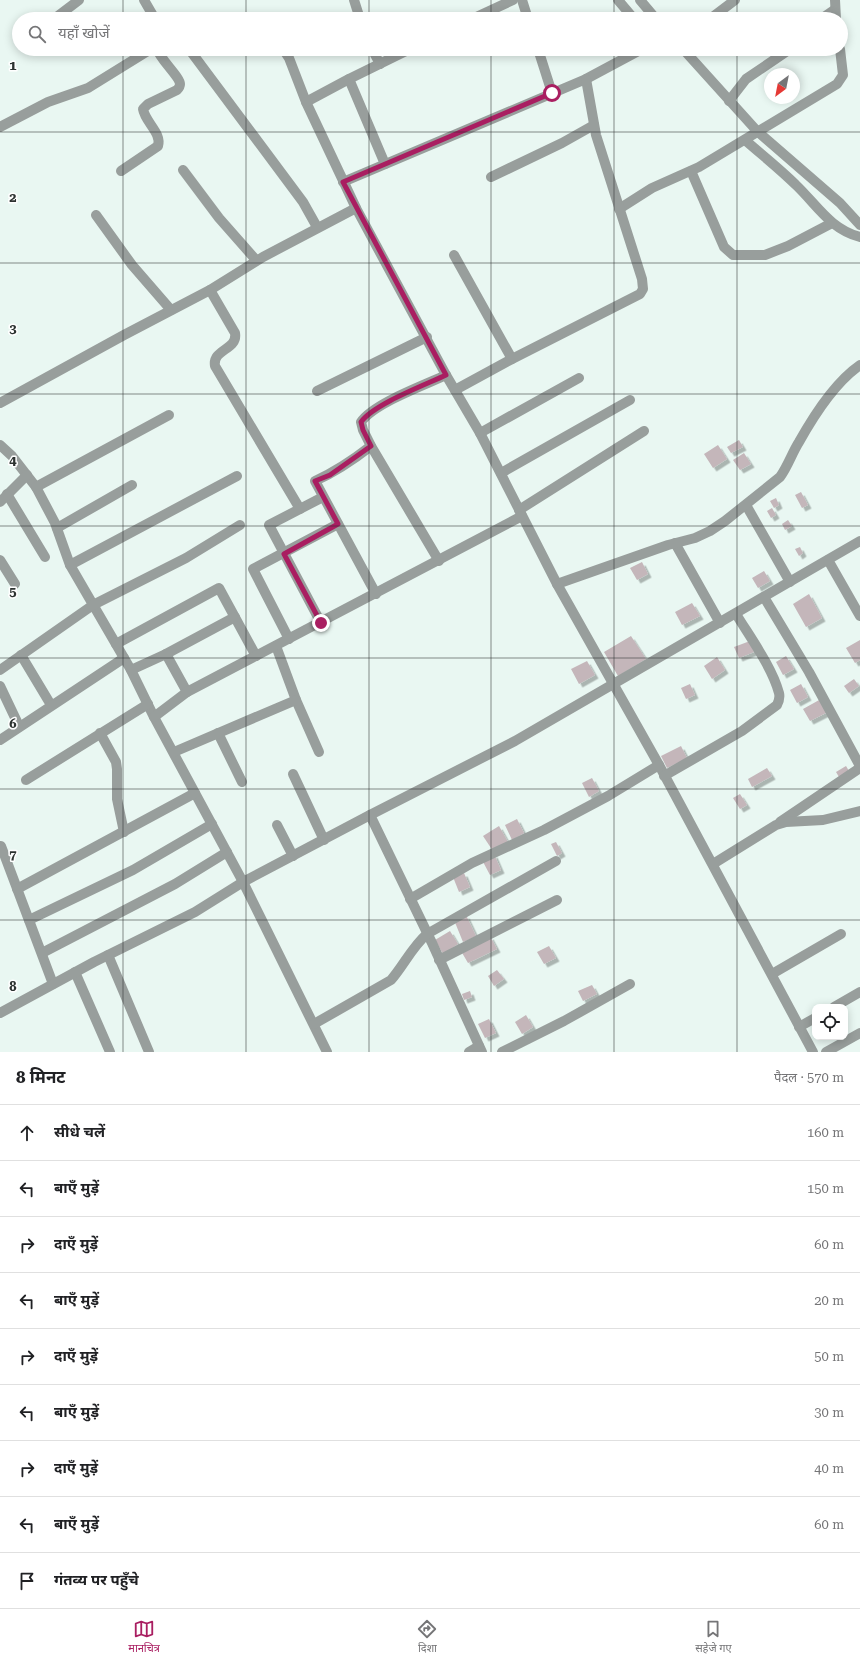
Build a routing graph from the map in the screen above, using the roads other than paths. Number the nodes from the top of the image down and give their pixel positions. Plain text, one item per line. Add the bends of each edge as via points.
1 (79, 0) edge
2 (144, 0) edge
3 (354, 0) edge
4 (513, 0) edge
5 (522, 0) edge
6 (618, 0) edge
7 (640, 0) edge
8 (735, 0) edge
9 (63, 12) edge
10 (151, 12) edge
11 (358, 12) edge
12 (487, 12) edge
13 (526, 12) edge
14 (628, 12) edge
15 (650, 12) edge
16 (719, 12) edge
17 (140, 56) edge
18 (160, 56) edge
19 (194, 56) edge
20 (288, 56) edge
21 (376, 56) edge
22 (396, 56) edge
23 (540, 56) edge
24 (629, 56) edge
25 (691, 56) edge
26 (780, 56) edge
27 (841, 56) edge
28 (380, 64) junction
29 (349, 78) junction
30 (586, 79) junction
31 (552, 93) junction
32 (729, 101) junction
33 (306, 102) junction
34 (594, 125) junction
35 (0, 128) edge
36 (757, 131) junction
37 (745, 140) junction
38 (384, 164) junction
39 (183, 170) dead end
40 (121, 171) dead end
41 (691, 171) junction
42 (491, 177) dead end
43 (343, 182) junction
44 (356, 208) junction
45 (619, 209) junction
46 (96, 215) dead end
47 (832, 223) junction
48 (860, 225) edge
49 (318, 228) junction
50 (860, 237) edge
51 (454, 255) dead end
52 (256, 260) junction
53 (210, 290) junction
54 (171, 310) junction
55 (426, 337) junction
56 (512, 359) junction
57 (860, 365) edge
58 (446, 375) junction
59 (579, 378) dead end
60 (455, 390) junction
61 (317, 391) dead end
62 (630, 400) dead end
63 (0, 403) edge
64 (169, 415) dead end
65 (644, 431) dead end
66 (480, 433) junction
67 (0, 445) edge
68 (371, 446) junction
69 (501, 473) junction
70 (27, 475) junction
71 (237, 476) dead end
72 (132, 485) dead end
73 (36, 487) junction
74 (323, 497) junction
75 (4, 498) edge
76 (746, 505) junction
77 (300, 509) junction
78 (520, 513) junction
79 (338, 524) junction
80 (240, 525) dead end
81 (57, 528) junction
82 (860, 541) edge
83 (675, 543) junction
84 (284, 554) junction
85 (45, 558) dead end
86 (0, 560) edge
87 (828, 560) junction
88 (439, 561) junction
89 (70, 565) junction
90 (790, 582) junction
91 (15, 584) dead end
92 (557, 584) junction
93 (376, 594) junction
94 (764, 597) junction
95 (93, 605) junction
96 (736, 614) junction
97 (860, 616) edge
98 (235, 617) junction
99 (321, 623) junction
100 (720, 623) junction
101 (289, 639) junction
102 (116, 644) junction
103 (276, 646) junction
104 (166, 654) junction
105 (21, 655) junction
106 (256, 656) junction
107 (124, 658) junction
108 (0, 670) edge
109 (131, 670) junction
110 (613, 685) junction
111 (0, 686) edge
112 (187, 692) junction
113 (296, 700) junction
114 (148, 704) junction
115 (51, 705) junction
116 (154, 717) junction
117 (20, 726) junction
118 (100, 733) junction
119 (218, 734) junction
120 (0, 740) edge
121 (174, 752) junction
122 (319, 752) dead end
123 (659, 765) junction
124 (860, 767) edge
125 (293, 774) dead end
126 (664, 776) junction
127 (26, 780) dead end
128 (242, 782) dead end
129 (195, 793) junction
130 (860, 811) edge
131 (370, 815) junction
132 (212, 824) junction
133 (277, 825) dead end
134 (776, 825) junction
135 (124, 832) junction
136 (324, 840) junction
137 (1, 846) edge
138 (227, 852) junction
139 (293, 856) junction
140 (556, 861) dead end
141 (713, 864) junction
142 (243, 882) junction
143 (17, 889) junction
144 (410, 898) junction
145 (558, 900) dead end
146 (29, 920) junction
147 (427, 934) junction
148 (841, 934) dead end
149 (42, 953) junction
150 (108, 955) junction
151 (439, 960) junction
152 (75, 972) junction
153 (772, 974) junction
154 (53, 984) junction
155 (630, 984) dead end
156 (860, 992) edge
157 (839, 1004) edge
158 (0, 1013) edge
159 (812, 1020) edge
160 (314, 1024) junction
161 (799, 1026) junction
162 (860, 1033) edge
163 (480, 1049) edge
164 (110, 1052) edge
165 (149, 1052) edge
166 (327, 1052) edge
167 (469, 1052) edge
168 (502, 1052) edge
169 (813, 1052) edge
170 (826, 1052) edge

1 - 9 street
2 - 10 street
3 - 11 street
4 - 12 street
5 - 13 street
6 - 14 street
7 - 15 street
8 - 16 street
17 - 35 street via 88,88 48,102
18 - 40 street via 179,80 179,87 143,109 157,135 158,146
19 - 49 street via 303,202
20 - 33 street
21 - 28 street
22 - 28 street
23 - 31 street
24 - 30 street
25 - 32 street
26 - 32 street via 746,79
27 - 36 street via 843,75 837,84
28 - 29 street
29 - 33 street
29 - 38 street
30 - 31 street
30 - 34 street
31 - 38 street
32 - 36 street
33 - 43 street
34 - 42 street
34 - 45 street
36 - 37 street
36 - 48 street via 840,203
37 - 41 street
37 - 47 street via 796,185
38 - 43 street
39 - 52 street via 219,218
41 - 45 street via 652,188
41 - 47 street via 724,247 733,255 770,254
43 - 44 street
44 - 49 street
44 - 55 street
45 - 56 street via 642,280 643,289 640,294
46 - 54 street via 132,265
47 - 50 street via 842,231
49 - 52 street
51 - 56 street
52 - 53 street
53 - 54 street
53 - 77 street via 236,339 216,356 215,366
54 - 63 street
55 - 58 street
55 - 61 street
56 - 60 street
57 - 76 street via 825,401 798,442 787,468 780,477
58 - 60 street
58 - 68 street via 379,406 365,416 361,422
59 - 66 street
60 - 66 street
62 - 69 street
64 - 73 street
65 - 78 street
66 - 69 street
67 - 70 street
68 - 74 street via 330,475 315,481
68 - 88 street
69 - 78 street
70 - 73 street
70 - 75 street
71 - 89 street
72 - 81 street
73 - 81 street
74 - 77 street
74 - 79 street
75 - 85 street
76 - 83 street via 710,531
76 - 90 street
77 - 84 street via 269,525
78 - 88 street
78 - 92 street
79 - 84 street
79 - 93 street
80 - 95 street via 186,558
81 - 89 street
82 - 87 street
83 - 92 street
83 - 100 street
84 - 99 street
84 - 101 street via 253,569
86 - 91 street
87 - 90 street
87 - 97 street
88 - 93 street
89 - 95 street
90 - 94 street
92 - 110 street
93 - 99 street
94 - 96 street
94 - 124 street via 809,672
95 - 102 street
95 - 105 street
96 - 100 street
96 - 126 street via 768,668 780,699 777,705 742,731
98 - 102 street via 219,588
98 - 104 street
98 - 106 street
99 - 101 street
100 - 110 street
101 - 103 street
102 - 107 street
103 - 106 street
103 - 113 street
104 - 109 street
104 - 112 street
105 - 108 street
105 - 115 street
106 - 112 street
107 - 109 street
107 - 115 street
109 - 114 street
110 - 123 street
110 - 131 street via 515,741
111 - 117 street
112 - 116 street
113 - 119 street
113 - 122 street
114 - 116 street
114 - 118 street
115 - 117 street
116 - 121 street
117 - 120 street
118 - 127 street
118 - 135 street via 118,769 117,799
119 - 121 street
119 - 128 street
121 - 129 street
123 - 126 street
123 - 144 street via 550,827 472,863
124 - 134 street
125 - 136 street
126 - 141 street
129 - 132 street
129 - 135 street
130 - 134 street via 823,820
131 - 136 street
131 - 144 street
132 - 138 street
132 - 146 street via 133,870
133 - 139 street
134 - 141 street
135 - 143 street
136 - 139 street
137 - 143 street
138 - 142 street
138 - 149 street via 175,884
139 - 142 street
140 - 147 street
141 - 153 street
142 - 150 street via 195,912
142 - 160 street
143 - 146 street
144 - 147 street
145 - 151 street
146 - 149 street
147 - 151 street
147 - 160 street via 391,980
148 - 153 street
149 - 154 street
150 - 152 street
150 - 165 street
151 - 163 street
152 - 154 street
152 - 164 street
153 - 161 street
154 - 158 street
155 - 168 street
156 - 157 street
159 - 161 street
160 - 166 street
161 - 169 street
162 - 170 street
163 - 167 street

